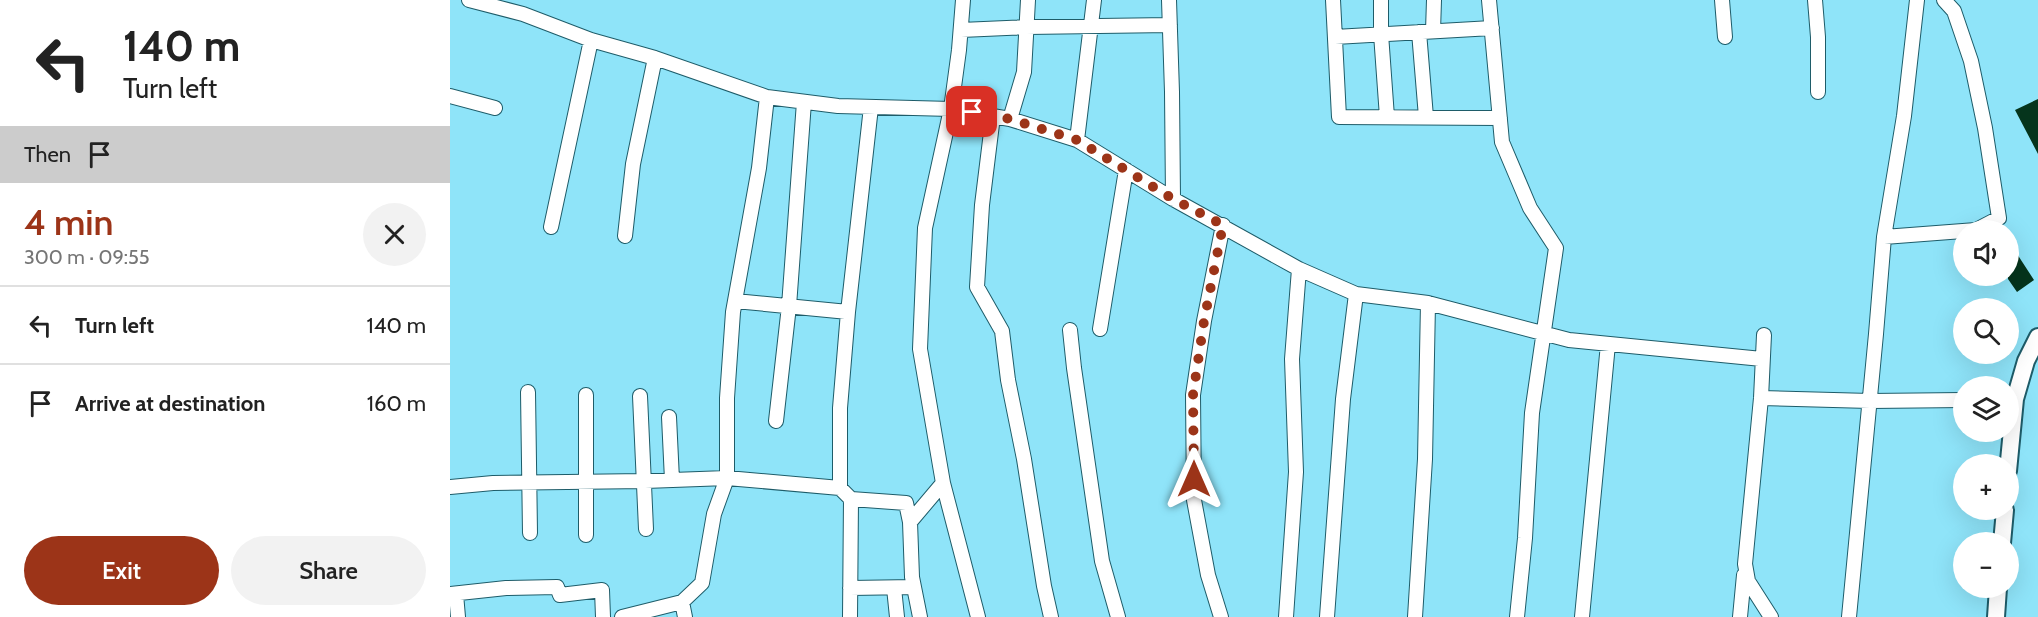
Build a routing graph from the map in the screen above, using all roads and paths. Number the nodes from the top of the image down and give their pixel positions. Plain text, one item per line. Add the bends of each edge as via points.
1 (470, 0) edge
2 (963, 0) edge
3 (1028, 0) edge
4 (1094, 0) edge
5 (1169, 0) edge
6 (1333, 0) edge
7 (1381, 0) edge
8 (1434, 0) edge
9 (1489, 0) edge
10 (1722, 0) edge
11 (1815, 0) edge
12 (1917, 0) edge
13 (1944, 0) edge
14 (1170, 25) junction
15 (1091, 26) junction
16 (1027, 27) junction
17 (1492, 28) junction
18 (961, 30) junction
19 (1433, 31) junction
20 (1419, 32) junction
21 (1381, 34) junction
22 (1335, 37) junction
23 (1725, 37) dead end
24 (591, 40) junction
25 (656, 58) junction
26 (1818, 92) dead end
27 (450, 96) edge
28 (767, 97) junction
29 (804, 102) junction
30 (871, 107) junction
31 (495, 108) dead end
32 (951, 109) junction
33 (993, 116) junction
34 (1387, 117) junction
35 (1426, 117) junction
36 (1500, 118) junction
37 (1010, 119) junction
38 (1077, 140) junction
39 (1126, 170) junction
40 (1173, 199) junction
41 (1223, 225) junction
42 (551, 228) dead end
43 (625, 236) dead end
44 (1884, 237) junction
45 (1299, 269) junction
46 (1356, 294) junction
47 (735, 301) junction
48 (1428, 303) junction
49 (789, 306) junction
50 (848, 312) junction
51 (1100, 329) dead end
52 (1070, 330) dead end
53 (1543, 333) junction
54 (1764, 335) dead end
55 (2038, 337) edge
56 (1608, 344) junction
57 (1762, 359) junction
58 (2019, 380) edge
59 (528, 392) dead end
60 (586, 395) dead end
61 (640, 396) dead end
62 (1761, 398) junction
63 (1953, 400) edge
64 (1870, 401) junction
65 (669, 417) dead end
66 (776, 421) dead end
67 (727, 478) junction
68 (672, 480) junction
69 (645, 481) junction
70 (586, 482) junction
71 (529, 483) junction
72 (943, 483) junction
73 (450, 487) edge
74 (840, 488) junction
75 (851, 499) junction
76 (910, 522) junction
77 (646, 529) dead end
78 (530, 533) dead end
79 (586, 535) dead end
80 (1745, 564) junction
81 (914, 587) junction
82 (850, 588) junction
83 (894, 588) junction
84 (453, 594) edge
85 (1997, 598) edge
86 (682, 602) junction
87 (458, 617) edge
88 (603, 617) edge
89 (622, 617) edge
90 (685, 617) edge
91 (850, 617) edge
92 (897, 617) edge
93 (920, 617) edge
94 (978, 617) edge
95 (1052, 617) edge
96 (1118, 617) edge
97 (1221, 617) edge
98 (1286, 617) edge
99 (1327, 617) edge
100 (1415, 617) edge
101 (1517, 617) edge
102 (1582, 617) edge
103 (1740, 617) edge
104 (1771, 617) edge
105 (1849, 617) edge
106 (1996, 617) edge

1 - 24 street via 523,14
2 - 18 street
3 - 16 street
4 - 15 street
5 - 14 street
6 - 22 street
7 - 21 street
8 - 19 street
9 - 17 street
10 - 23 street
11 - 26 street
12 - 44 street via 1904,116
13 - 44 street via 1954,11 1971,61 1999,218 1976,230
14 - 15 street
14 - 40 street
15 - 16 street
15 - 38 street
16 - 18 street
16 - 37 street via 1024,72
17 - 19 street
17 - 36 street
18 - 32 street
19 - 20 street
20 - 21 street
20 - 35 street
21 - 22 street
21 - 34 street
22 - 34 street via 1339,117
24 - 25 street
24 - 42 street
25 - 28 street
25 - 43 street via 633,164
27 - 31 street
28 - 29 street
28 - 47 street via 759,168
29 - 30 street
29 - 49 street
30 - 32 street
30 - 50 street
32 - 33 street
32 - 72 street via 925,228 920,349
33 - 37 street
33 - 95 street via 977,287 1002,331
34 - 35 street
35 - 36 street
36 - 53 street via 1502,142 1530,208 1556,248
37 - 38 street
38 - 39 street
39 - 40 street
39 - 51 street
40 - 41 street
41 - 45 street
41 - 97 street via 1193,395 1194,500 1208,575
44 - 64 street
45 - 46 street
45 - 98 street via 1292,359 1296,472
46 - 48 street
46 - 99 street via 1343,399
47 - 49 street
47 - 67 street via 727,398
48 - 53 street
48 - 100 street via 1425,459
49 - 50 street
49 - 66 street
50 - 74 street via 840,408
52 - 96 street via 1102,561
53 - 56 street
53 - 101 street via 1532,413
54 - 57 street
55 - 58 street
56 - 57 street
56 - 102 street
57 - 62 street
59 - 71 street
60 - 70 street
61 - 69 street
62 - 64 street
62 - 80 street
63 - 64 street
64 - 105 street
65 - 68 street
67 - 68 street
67 - 74 street
67 - 86 street via 714,514 702,584
68 - 69 street
69 - 70 street
69 - 77 street
70 - 71 street
70 - 79 street
71 - 73 street
71 - 78 street
72 - 76 street
72 - 94 street
74 - 75 street
75 - 76 street via 906,503
75 - 82 street
76 - 81 street
80 - 103 street
80 - 104 street via 1748,582
81 - 83 street
81 - 93 street
82 - 83 street
82 - 91 street
83 - 92 street
84 - 87 street
84 - 88 street via 506,588 557,587 560,595 602,590
85 - 106 street
86 - 89 street
86 - 90 street

